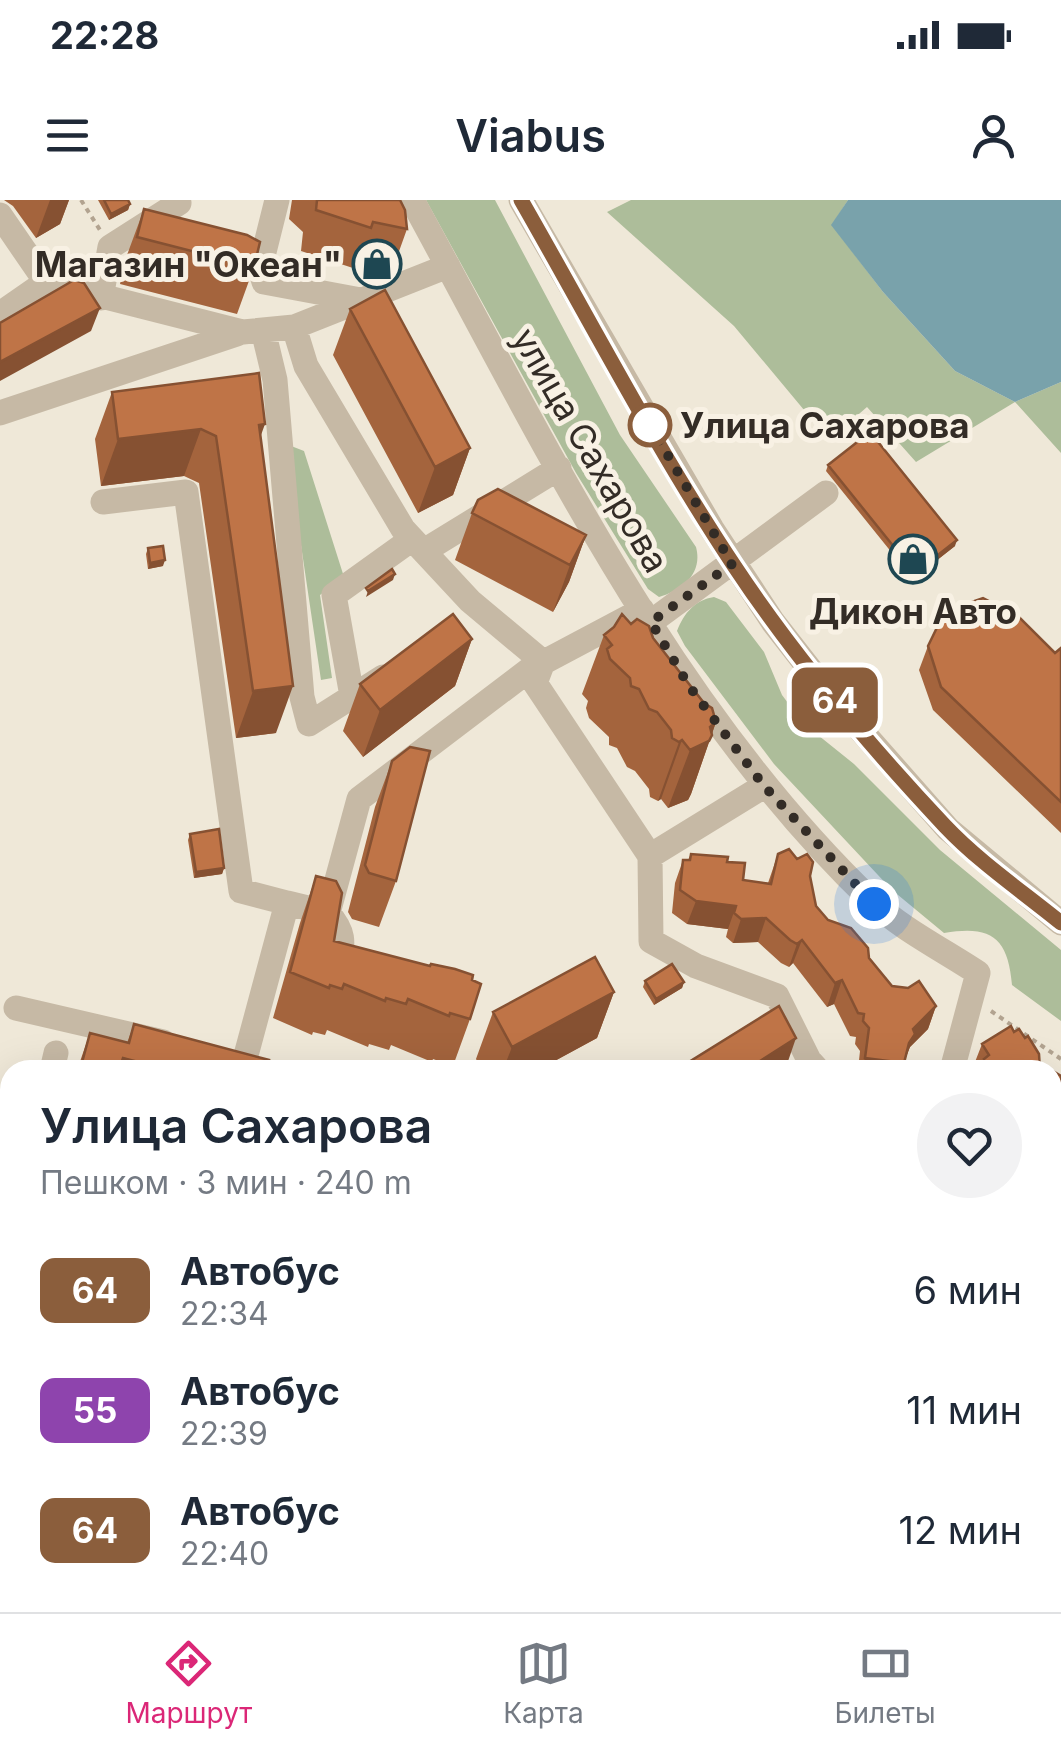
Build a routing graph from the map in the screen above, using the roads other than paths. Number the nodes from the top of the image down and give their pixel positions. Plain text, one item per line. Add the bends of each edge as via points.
1 (277, 200) edge
2 (412, 200) edge
3 (521, 200) edge
4 (181, 207) edge
5 (0, 215) edge
6 (235, 265) edge
7 (448, 266) junction
8 (46, 282) junction
9 (264, 282) junction
10 (100, 298) junction
11 (366, 301) junction
12 (0, 314) edge
13 (294, 327) junction
14 (253, 331) junction
15 (0, 413) edge
16 (560, 468) junction
17 (826, 494) dead end
18 (103, 502) dead end
19 (418, 545) junction
20 (732, 564) junction
21 (647, 616) junction
22 (543, 662) junction
23 (397, 668) edge
24 (352, 696) junction
25 (764, 786) junction
26 (650, 856) junction
27 (286, 903) junction
28 (328, 913) junction
29 (1061, 923) edge
30 (374, 976) edge
31 (16, 1008) dead end
32 (180, 1049) edge
33 (243, 1060) edge
34 (809, 1060) edge
35 (955, 1060) edge

1 - 9 street via 260,268
2 - 7 street, улица Сахарова
3 - 20 street, улица Сахарова
4 - 10 street via 110,247
5 - 8 street
6 - 9 street
7 - 11 street
7 - 16 street, улица Сахарова
8 - 10 street
8 - 12 street
9 - 11 street
10 - 14 street
11 - 13 street
13 - 14 street
13 - 19 street via 306,366
14 - 15 street
14 - 24 street via 276,380 309,724
16 - 19 street
16 - 21 street, улица Сахарова
17 - 20 street
18 - 27 street via 186,492 241,891
19 - 22 street via 470,601
19 - 24 street via 334,595
20 - 21 street
20 - 29 street, улица Сахарова via 830,694 948,829
21 - 22 street
21 - 25 street, улица Сахарова via 689,686
22 - 26 street via 535,683
22 - 28 street via 359,799
23 - 24 street
25 - 26 street
25 - 35 street, улица Сахарова via 874,904 975,985
26 - 34 street via 651,940 696,966 777,996
27 - 28 street
27 - 33 street
28 - 30 street via 344,940 339,965
31 - 32 street

